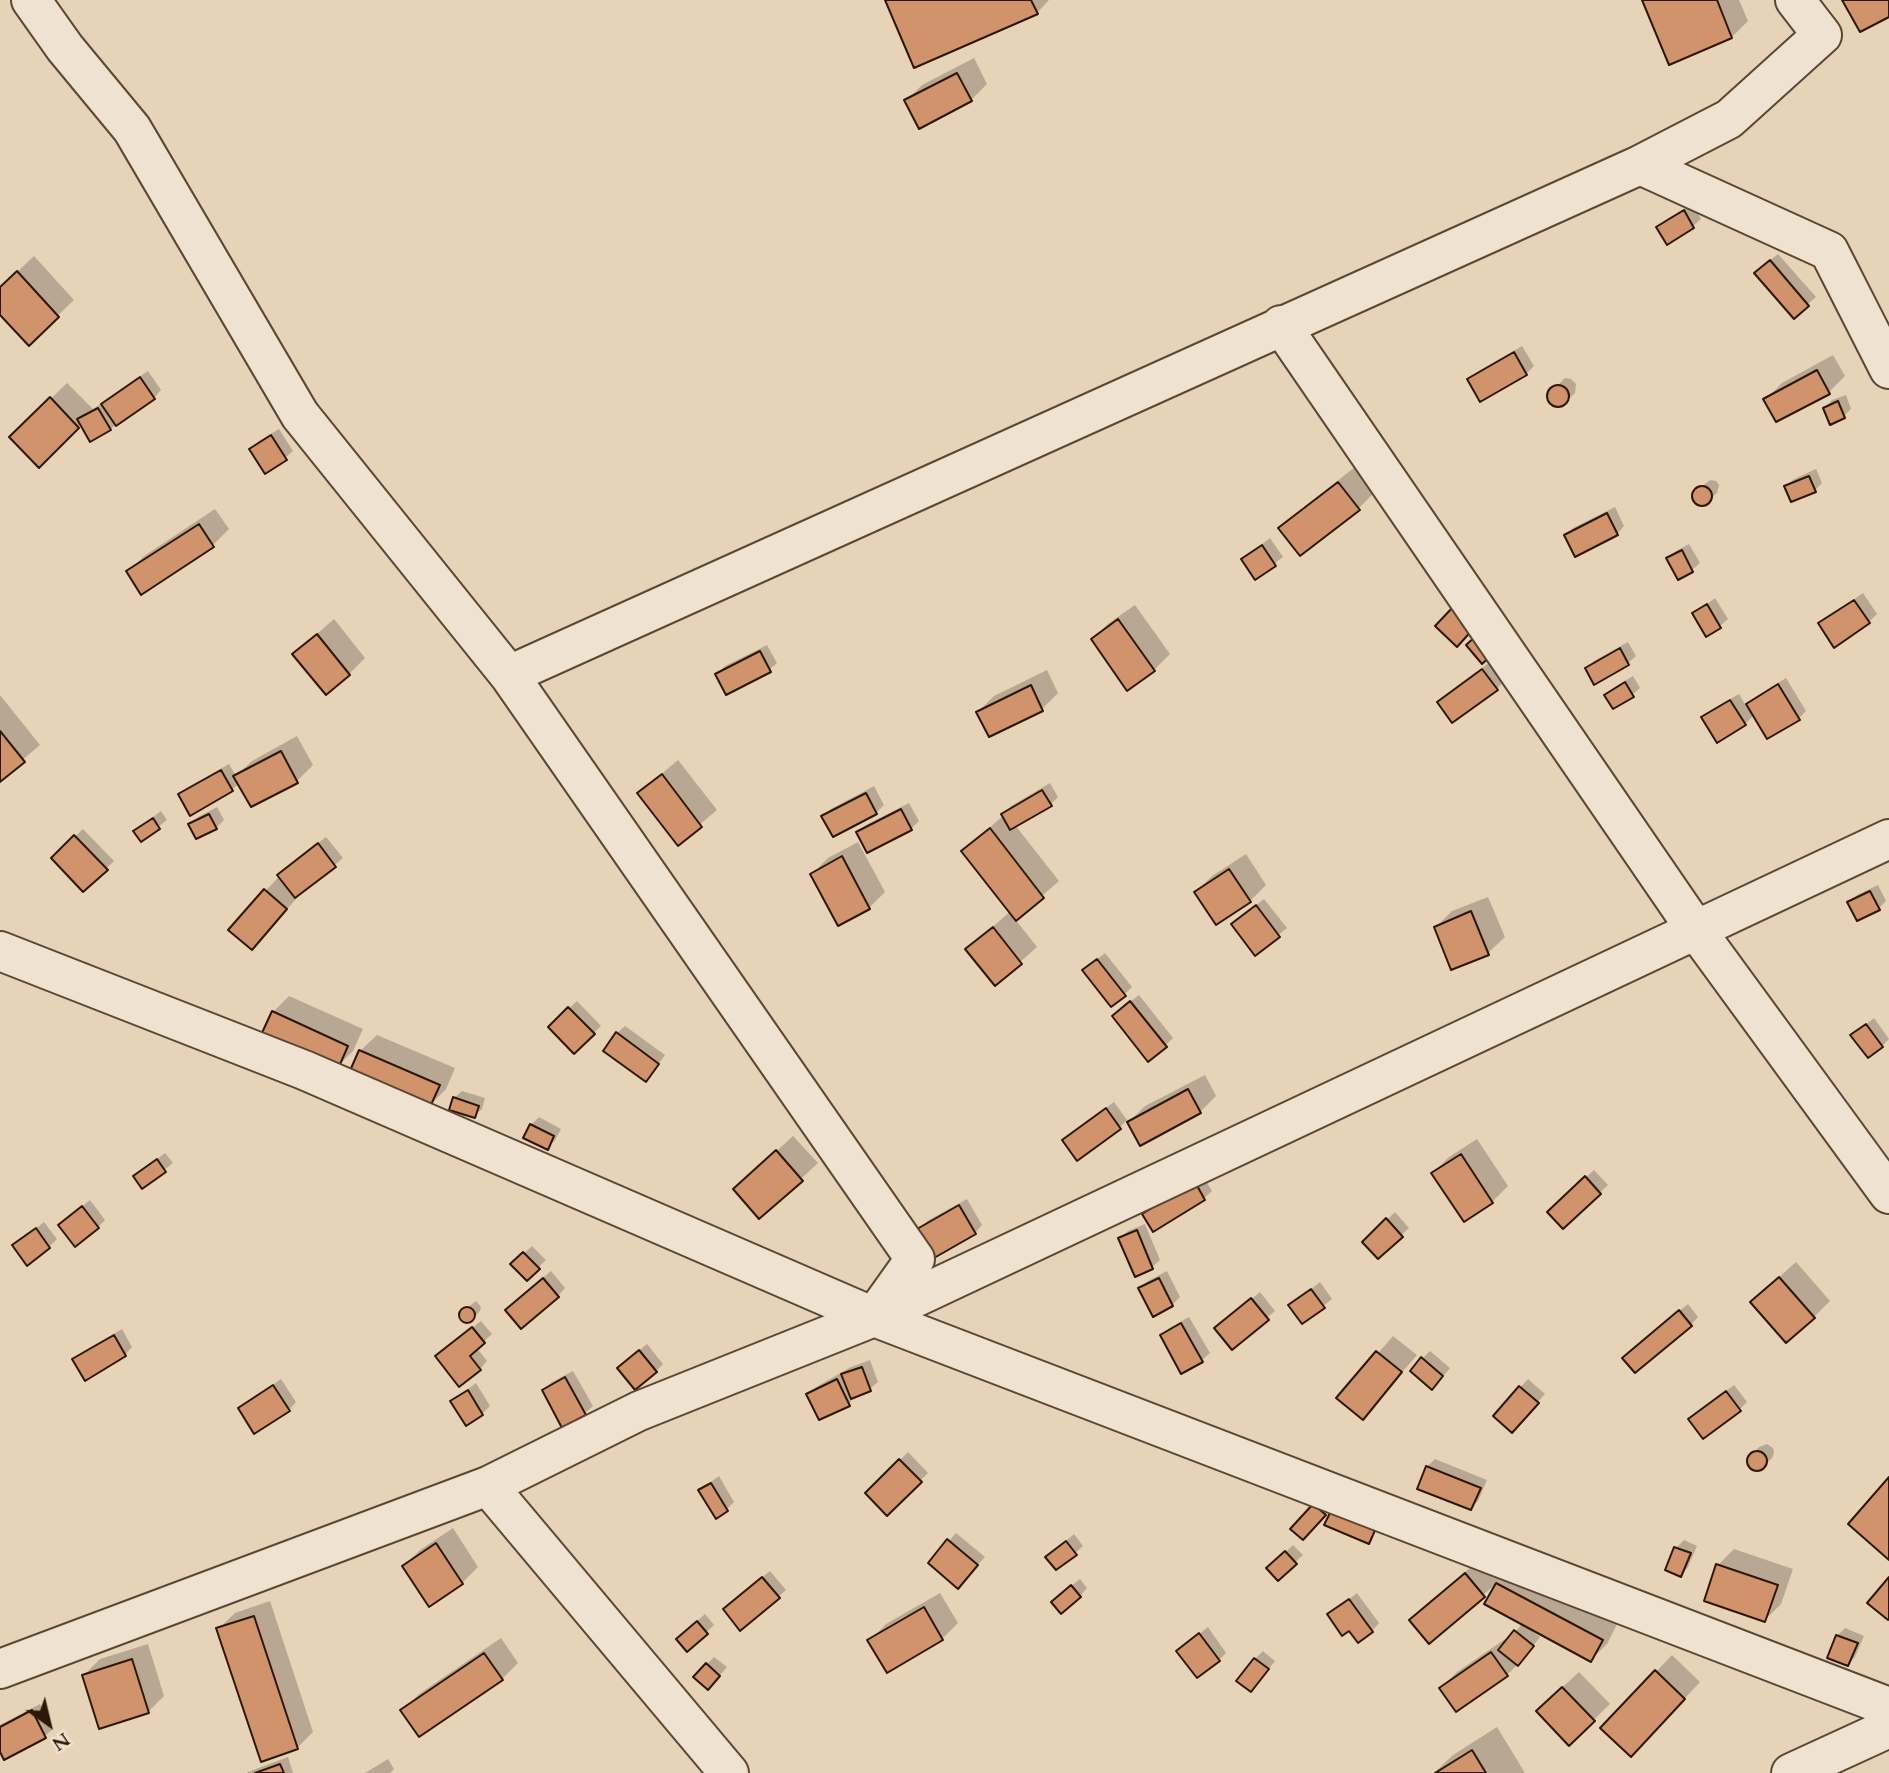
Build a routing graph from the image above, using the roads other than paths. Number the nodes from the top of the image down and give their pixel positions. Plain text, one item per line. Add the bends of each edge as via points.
1 (31, 0) edge
2 (1795, 0) edge
3 (1640, 165) junction
4 (1281, 325) junction
5 (1889, 369) edge
6 (509, 675) junction
7 (1889, 839) edge
8 (1696, 930) junction
9 (0, 951) edge
10 (1889, 1194) edge
11 (874, 1317) junction
12 (488, 1486) junction
13 (0, 1669) edge
14 (1889, 1707) edge
15 (1889, 1728) edge
16 (729, 1773) edge
17 (1791, 1773) edge

1 - 6 street via 132,129 300,415
2 - 3 street via 1822,35 1729,119
3 - 4 street
3 - 5 street via 1829,251
4 - 6 street
4 - 8 street
6 - 11 street via 915,1259
7 - 8 street
8 - 10 street
8 - 11 street
9 - 11 street via 304,1070
11 - 12 street via 639,1411
11 - 14 street
12 - 13 street
12 - 16 street
15 - 17 street

